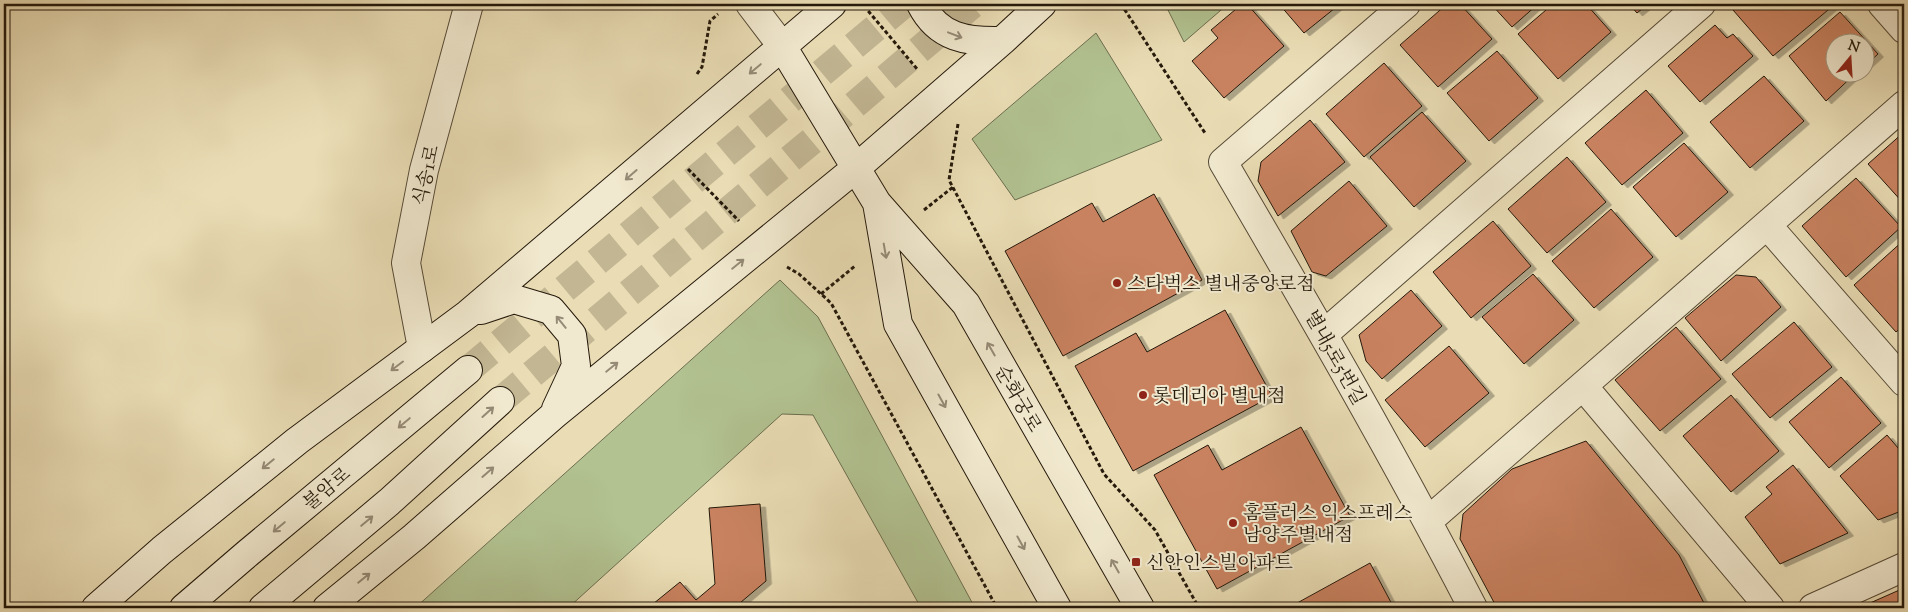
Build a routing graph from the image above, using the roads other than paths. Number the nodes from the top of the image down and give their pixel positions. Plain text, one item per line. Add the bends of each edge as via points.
1 (469, 4) edge
2 (750, 4) edge
3 (832, 4) edge
4 (921, 4) edge
5 (1042, 4) edge
6 (1406, 4) edge
7 (1701, 4) edge
8 (1882, 4) edge
9 (1904, 29) edge
10 (1002, 40) junction
11 (782, 46) junction
12 (1904, 105) edge
13 (856, 168) junction
14 (877, 203) junction
15 (1767, 225) junction
16 (468, 314) junction
17 (1324, 334) junction
18 (422, 348) junction
19 (468, 370) tunnel mouth
20 (1904, 382) edge
21 (1583, 386) junction
22 (500, 401) tunnel mouth
23 (554, 415) junction
24 (1428, 521) junction
25 (1904, 567) edge
26 (96, 608) edge
27 (184, 608) edge
28 (263, 608) edge
29 (327, 608) edge
30 (1057, 608) edge
31 (1140, 608) edge
32 (1473, 608) edge
33 (1770, 608) edge
34 (1813, 608) edge

1 - 18 street, 식송1로 via 424,170 406,263
2 - 11 street, 순화궁로
3 - 11 street
4 -> 10 street via 927,17 951,36 976,42
5 - 10 street
6 - 17 street, 별내5로5번길 via 1223,162
7 - 17 street
8 - 9 street
10 - 13 street
11 - 13 street, 순화궁로
11 -> 16 street
12 - 15 street
13 - 14 street, 순화궁로
23 -> 13 street
14 -> 30 street, 순화궁로 via 898,324
31 -> 14 street, 순화궁로 via 966,304
15 - 20 street
15 - 21 street
16 - 18 street
23 -> 16 street via 576,366 572,336 550,310 514,299
17 - 24 street, 별내5로5번길
18 -> 26 street via 297,441
19 -> 27 street, 불암로
21 - 24 street
21 - 33 street
28 -> 22 street via 389,502
29 -> 23 street
24 - 32 street, 별내5로5번길
25 - 34 street

